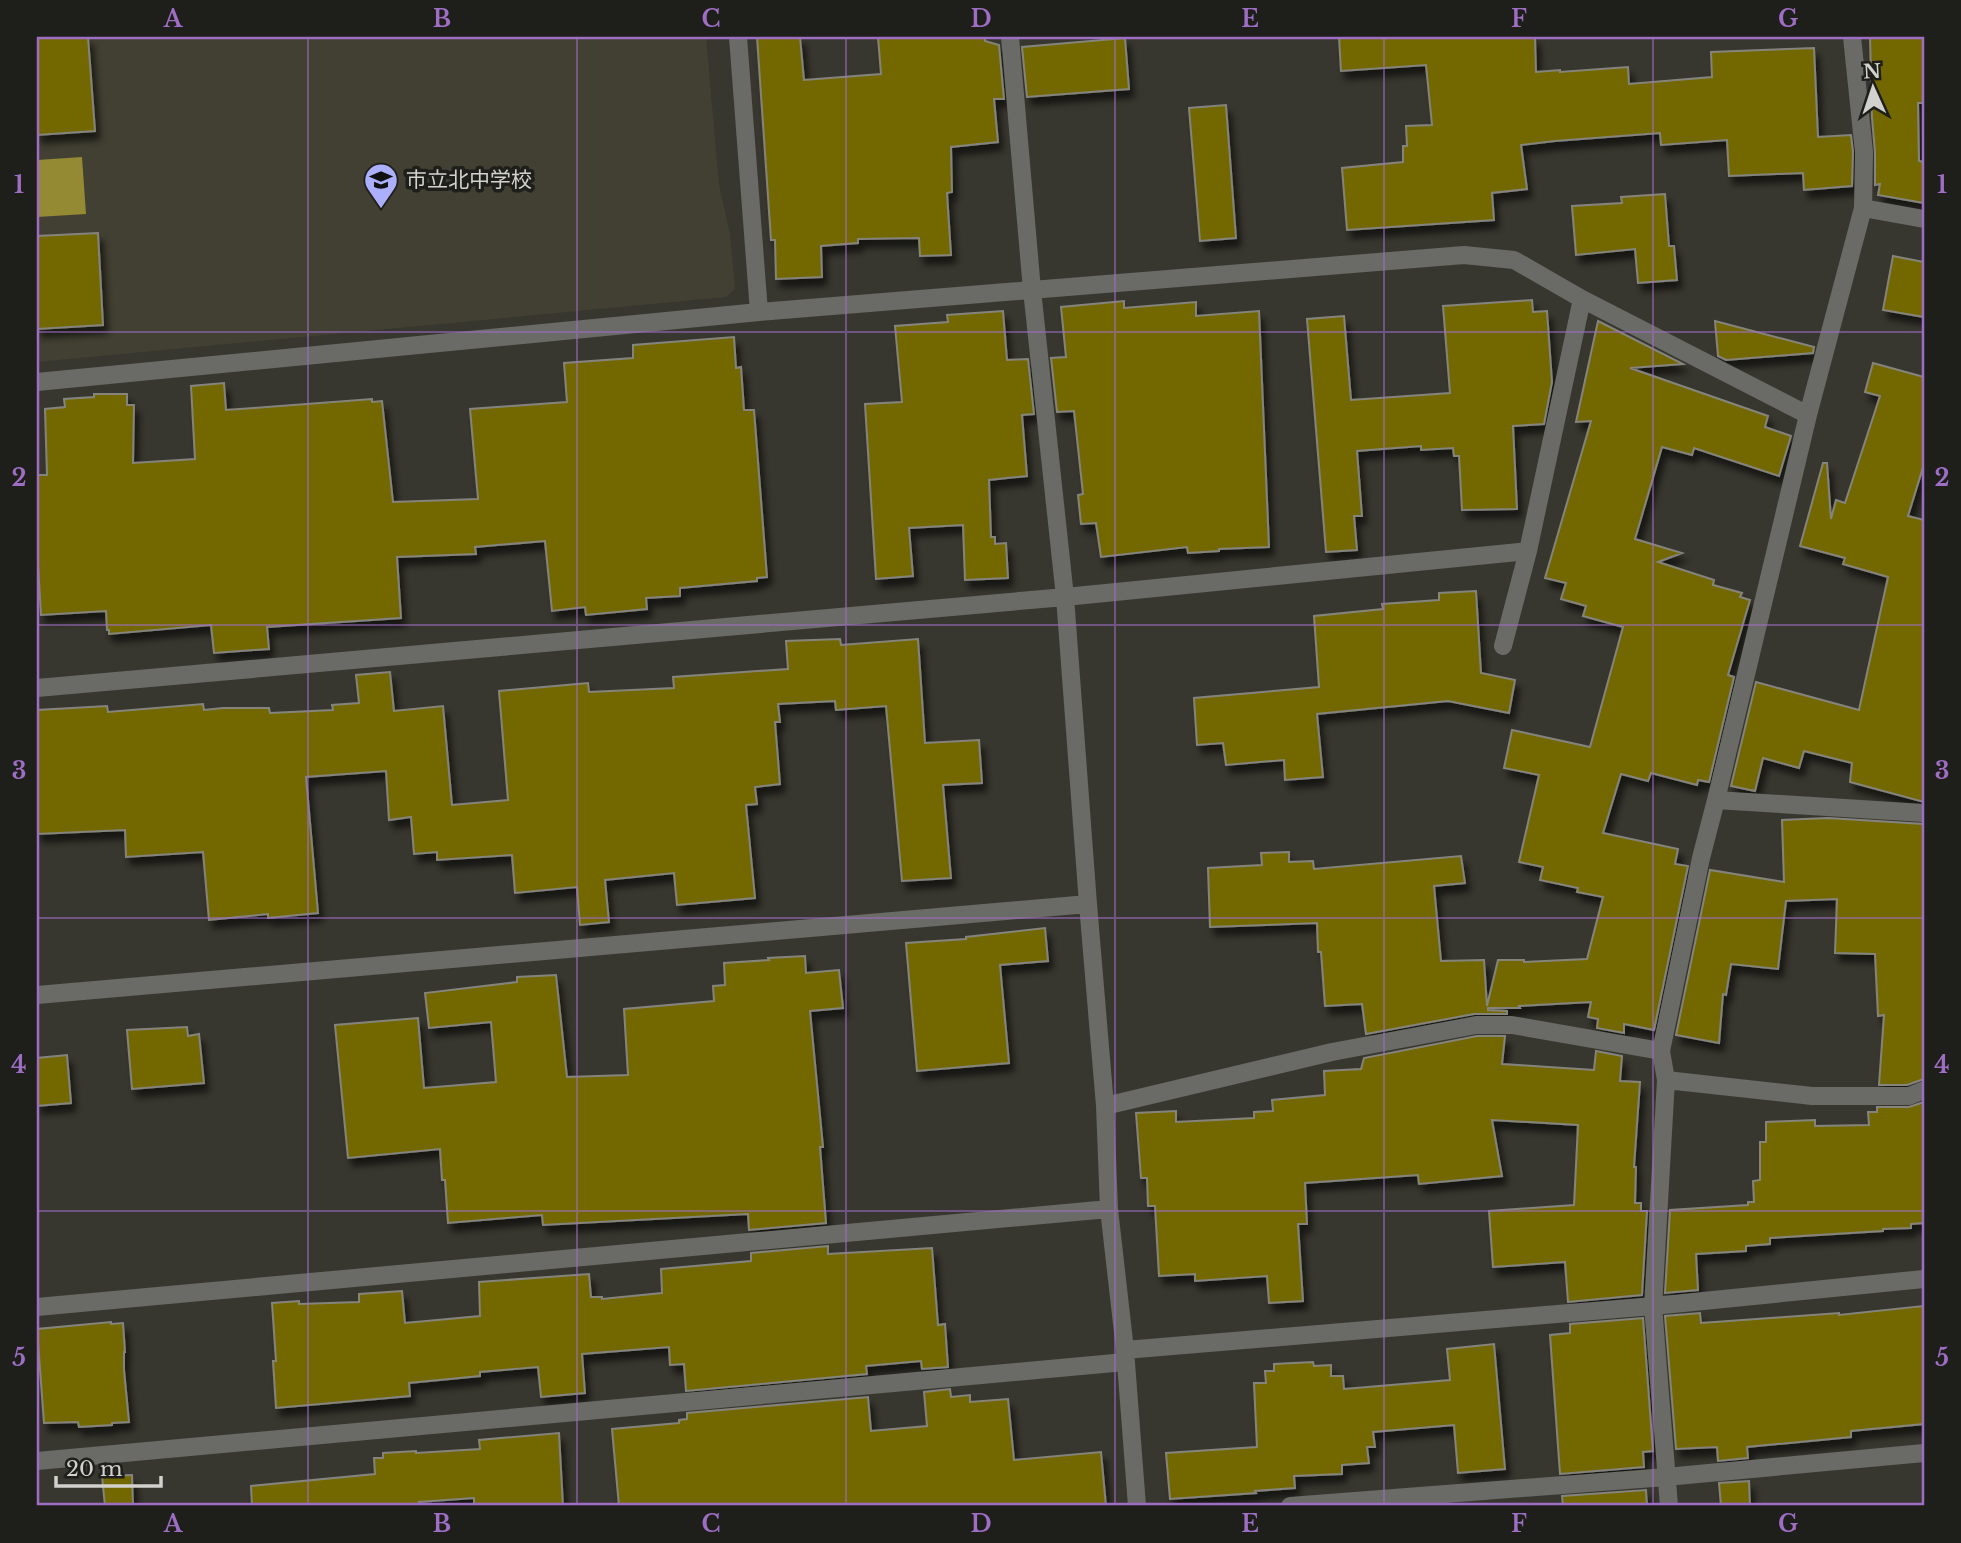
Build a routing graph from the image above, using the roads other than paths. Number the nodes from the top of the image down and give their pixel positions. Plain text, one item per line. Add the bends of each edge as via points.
1 (738, 37) edge
2 (1010, 37) edge
3 (1852, 37) edge
4 (1863, 208) junction
5 (1924, 219) edge
6 (1032, 290) junction
7 (1582, 299) junction
8 (759, 312) junction
9 (37, 382) edge
10 (1808, 415) junction
11 (1528, 551) junction
12 (1065, 597) junction
13 (1503, 646) dead end
14 (37, 688) edge
15 (1716, 800) junction
16 (1924, 813) edge
17 (1088, 904) junction
18 (37, 996) edge
19 (1661, 1051) junction
20 (1666, 1080) junction
21 (1924, 1090) edge
22 (1105, 1106) junction
23 (1109, 1209) junction
24 (1924, 1279) edge
25 (1653, 1306) junction
26 (37, 1307) edge
27 (1125, 1356) junction
28 (1924, 1452) edge
29 (37, 1461) edge
30 (1666, 1478) junction
31 (1319, 1505) edge
32 (1137, 1506) edge
33 (1290, 1506) edge
34 (1669, 1506) edge

1 - 8 street
2 - 6 street
3 - 4 street via 1864,152
4 - 5 street
4 - 10 street
6 - 7 street via 1464,255 1514,260
6 - 8 street
6 - 12 street
7 - 10 street
7 - 11 street
8 - 9 street
10 - 15 street
11 - 12 street
11 - 13 street
12 - 14 street
12 - 17 street
15 - 16 street
15 - 19 street
17 - 18 street
17 - 22 street
19 - 20 street
19 - 22 street via 1512,1025 1476,1025 1332,1052
20 - 21 street via 1812,1096 1909,1096
20 - 25 street
22 - 23 street
23 - 26 street
23 - 27 street
24 - 25 street
25 - 27 street
25 - 30 street
27 - 29 street
27 - 32 street
28 - 30 street
30 - 31 street
30 - 34 street
31 - 33 street

